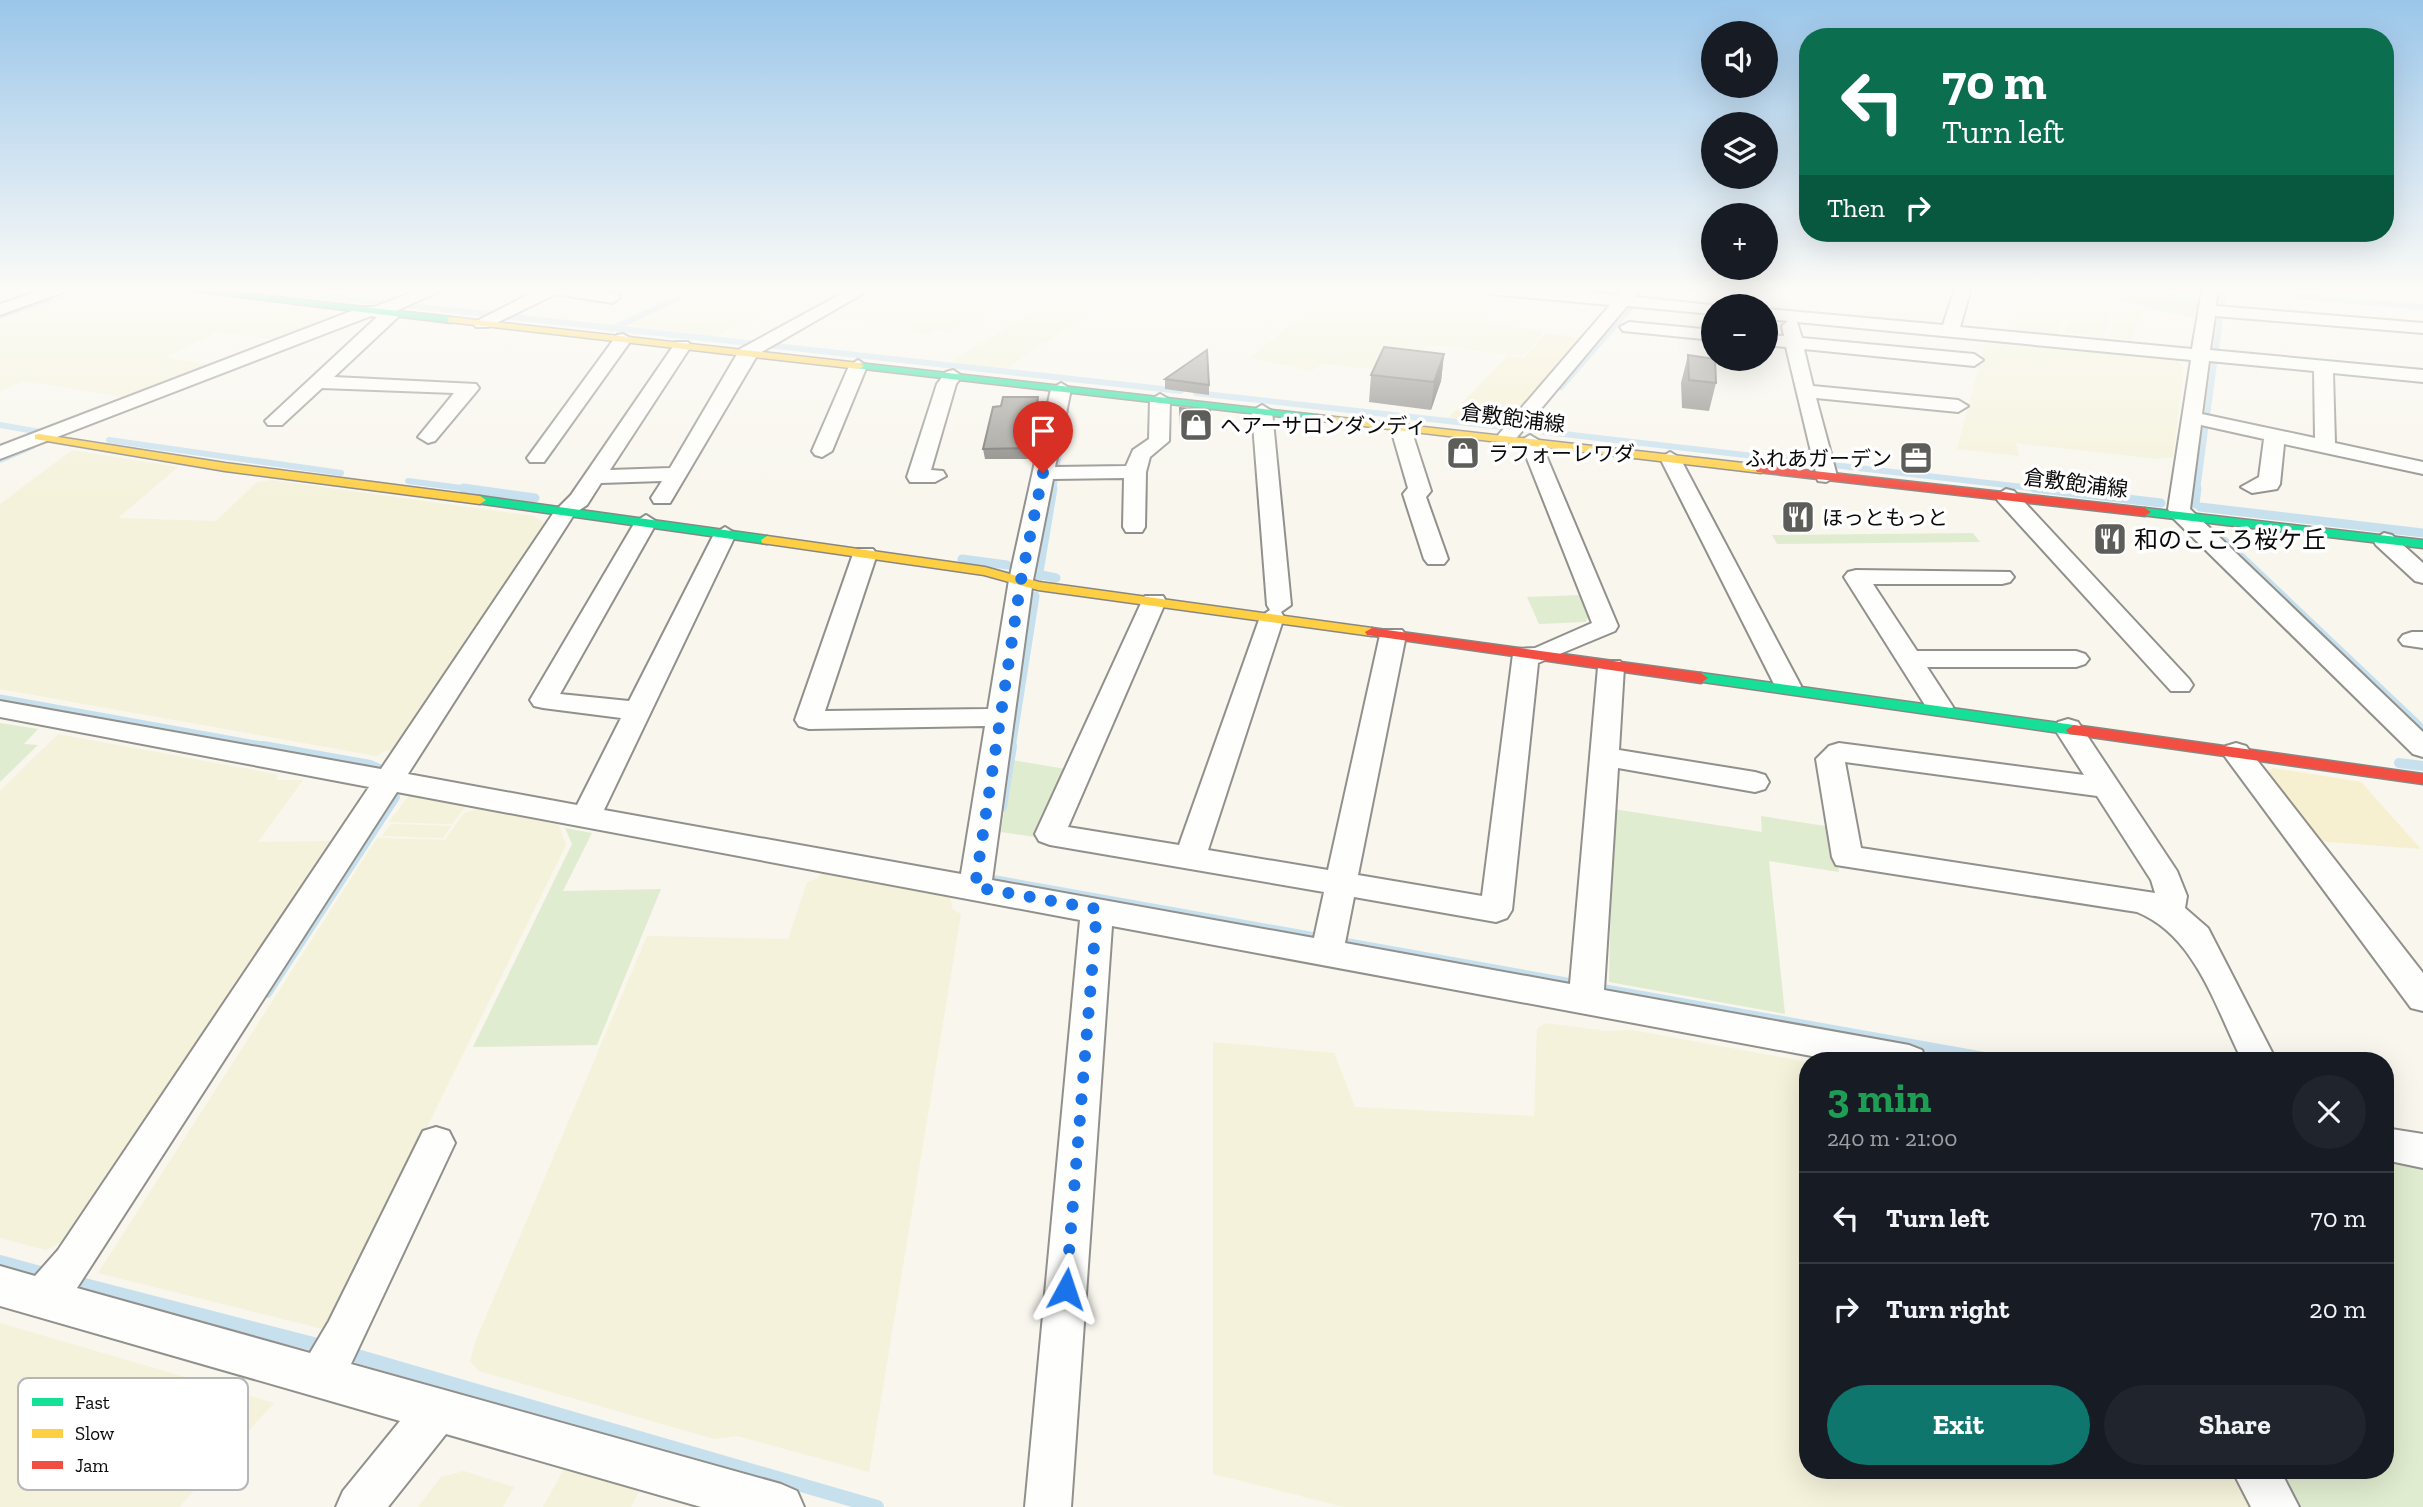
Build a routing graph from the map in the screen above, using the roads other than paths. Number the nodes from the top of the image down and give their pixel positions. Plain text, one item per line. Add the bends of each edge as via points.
1 (250, 359) edge
2 (338, 359) edge
3 (608, 359) edge
4 (673, 359) edge
5 (747, 359) edge
6 (817, 359) edge
7 (1573, 359) edge
8 (1797, 359) edge
9 (1967, 359) edge
10 (2208, 359) edge
11 (2244, 359) edge
12 (1974, 360) dead end
13 (858, 366) junction
14 (2323, 369) junction
15 (953, 376) junction
16 (2420, 380) edge
17 (317, 382) junction
18 (1061, 389) junction
19 (1805, 391) junction
20 (1160, 400) junction
21 (1958, 407) dead end
22 (1262, 411) junction
23 (2200, 419) junction
24 (275, 421) dead end
25 (1400, 426) junction
26 (2275, 436) junction
27 (428, 437) dead end
28 (40, 438) junction
29 (1506, 438) junction
30 (1530, 441) junction
31 (2325, 446) junction
32 (822, 451) dead end
33 (0, 453) edge
34 (537, 458) dead end
35 (1670, 458) junction
36 (1824, 468) junction
37 (2423, 468) edge
38 (1135, 472) junction
39 (1052, 473) junction
40 (676, 474) junction
41 (935, 476) dead end
42 (595, 477) junction
43 (2271, 487) dead end
44 (2006, 496) junction
45 (662, 498) dead end
46 (572, 507) junction
47 (2183, 517) junction
48 (646, 522) junction
49 (1134, 527) dead end
50 (725, 534) junction
51 (2384, 540) junction
52 (2423, 544) edge
53 (865, 554) junction
54 (1437, 559) dead end
55 (2423, 576) edge
56 (2002, 577) dead end
57 (1021, 580) junction
58 (1154, 601) junction
59 (1276, 611) junction
60 (1393, 635) junction
61 (1546, 651) junction
62 (1909, 659) junction
63 (2076, 659) dead end
64 (1611, 667) junction
65 (1787, 683) junction
66 (2180, 685) dead end
67 (1938, 704) junction
68 (0, 709) edge
69 (638, 711) junction
70 (1001, 717) junction
71 (2068, 728) junction
72 (2423, 748) edge
73 (2236, 752) junction
74 (1605, 757) junction
75 (2423, 779) edge
76 (389, 781) junction
77 (1755, 782) dead end
78 (2105, 788) junction
79 (589, 811) junction
80 (1189, 858) junction
81 (976, 880) junction
82 (1341, 883) junction
83 (1097, 909) junction
84 (2169, 912) junction
85 (1329, 943) junction
86 (1587, 991) junction
87 (2423, 998) edge
88 (1872, 1052) edge
89 (2255, 1052) edge
90 (436, 1143) dead end
91 (2394, 1146) edge
92 (2423, 1151) edge
93 (0, 1286) edge
94 (45, 1295) junction
95 (331, 1358) junction
96 (436, 1411) junction
97 (2260, 1479) edge
98 (359, 1507) edge
99 (781, 1507) edge
100 (1048, 1507) edge
101 (2276, 1507) edge

1 - 28 street
2 - 17 street
3 - 34 street
4 - 42 street
5 - 40 street
6 - 13 main road, 倉敷飽浦線
7 - 29 street
8 - 19 street
9 - 12 street
10 - 23 street
11 - 14 street
13 - 15 main road, 倉敷飽浦線
13 - 32 street
14 - 16 street
14 - 31 street
15 - 18 main road, 倉敷飽浦線
15 - 41 street via 918,477
17 - 24 street
17 - 27 street via 469,388
18 - 20 main road, 倉敷飽浦線
18 - 39 street
19 - 21 street
19 - 36 street
20 - 22 main road, 倉敷飽浦線
20 - 38 street via 1160,441 1140,454
22 - 25 main road, 倉敷飽浦線
22 - 59 street
23 - 26 street
23 - 47 street via 2179,507
25 - 29 main road, 倉敷飽浦線
25 - 54 street via 1420,491 1414,494
26 - 31 street
26 - 43 street
28 - 33 street
28 - 46 main road via 225,467
29 - 30 main road, 倉敷飽浦線
30 - 35 main road, 倉敷飽浦線
30 - 61 street via 1606,625
31 - 37 street
35 - 36 main road, 倉敷飽浦線
35 - 65 street
36 - 44 main road, 倉敷飽浦線
38 - 39 street
38 - 49 street
39 - 57 street
40 - 42 street
40 - 45 street
42 - 46 street
44 - 47 main road, 倉敷飽浦線
44 - 66 street
46 - 48 main road
46 - 76 street
47 - 51 main road, 倉敷飽浦線
47 - 72 street
48 - 50 main road
48 - 69 street via 543,699
50 - 53 main road
50 - 69 street
51 - 52 main road, 倉敷飽浦線
51 - 55 street
53 - 57 main road
53 - 70 street via 809,720
56 - 62 street via 1856,577
57 - 58 main road
57 - 70 street
58 - 59 main road
58 - 80 street via 1050,834
59 - 60 main road
59 - 80 street
60 - 61 main road
60 - 82 street
61 - 64 main road
61 - 82 street via 1496,909
62 - 63 street
62 - 67 street
64 - 65 main road
64 - 74 street
65 - 67 main road
67 - 71 main road
68 - 76 street
69 - 79 street
70 - 81 street
71 - 73 main road
71 - 78 street
73 - 75 main road
73 - 87 street
74 - 77 street
74 - 86 street
76 - 79 street
76 - 94 street via 72,1263
78 - 84 street via 2166,879
78 - 84 street via 1839,751 1830,759 1847,857 2143,901
79 - 81 street
80 - 82 street
81 - 83 street
82 - 85 street
83 - 85 street
83 - 100 street
84 - 89 street via 2197,937
85 - 86 street
86 - 88 street
90 - 95 street
91 - 92 street
93 - 94 street
94 - 95 street
95 - 96 street
96 - 98 street
96 - 99 street
97 - 101 street

